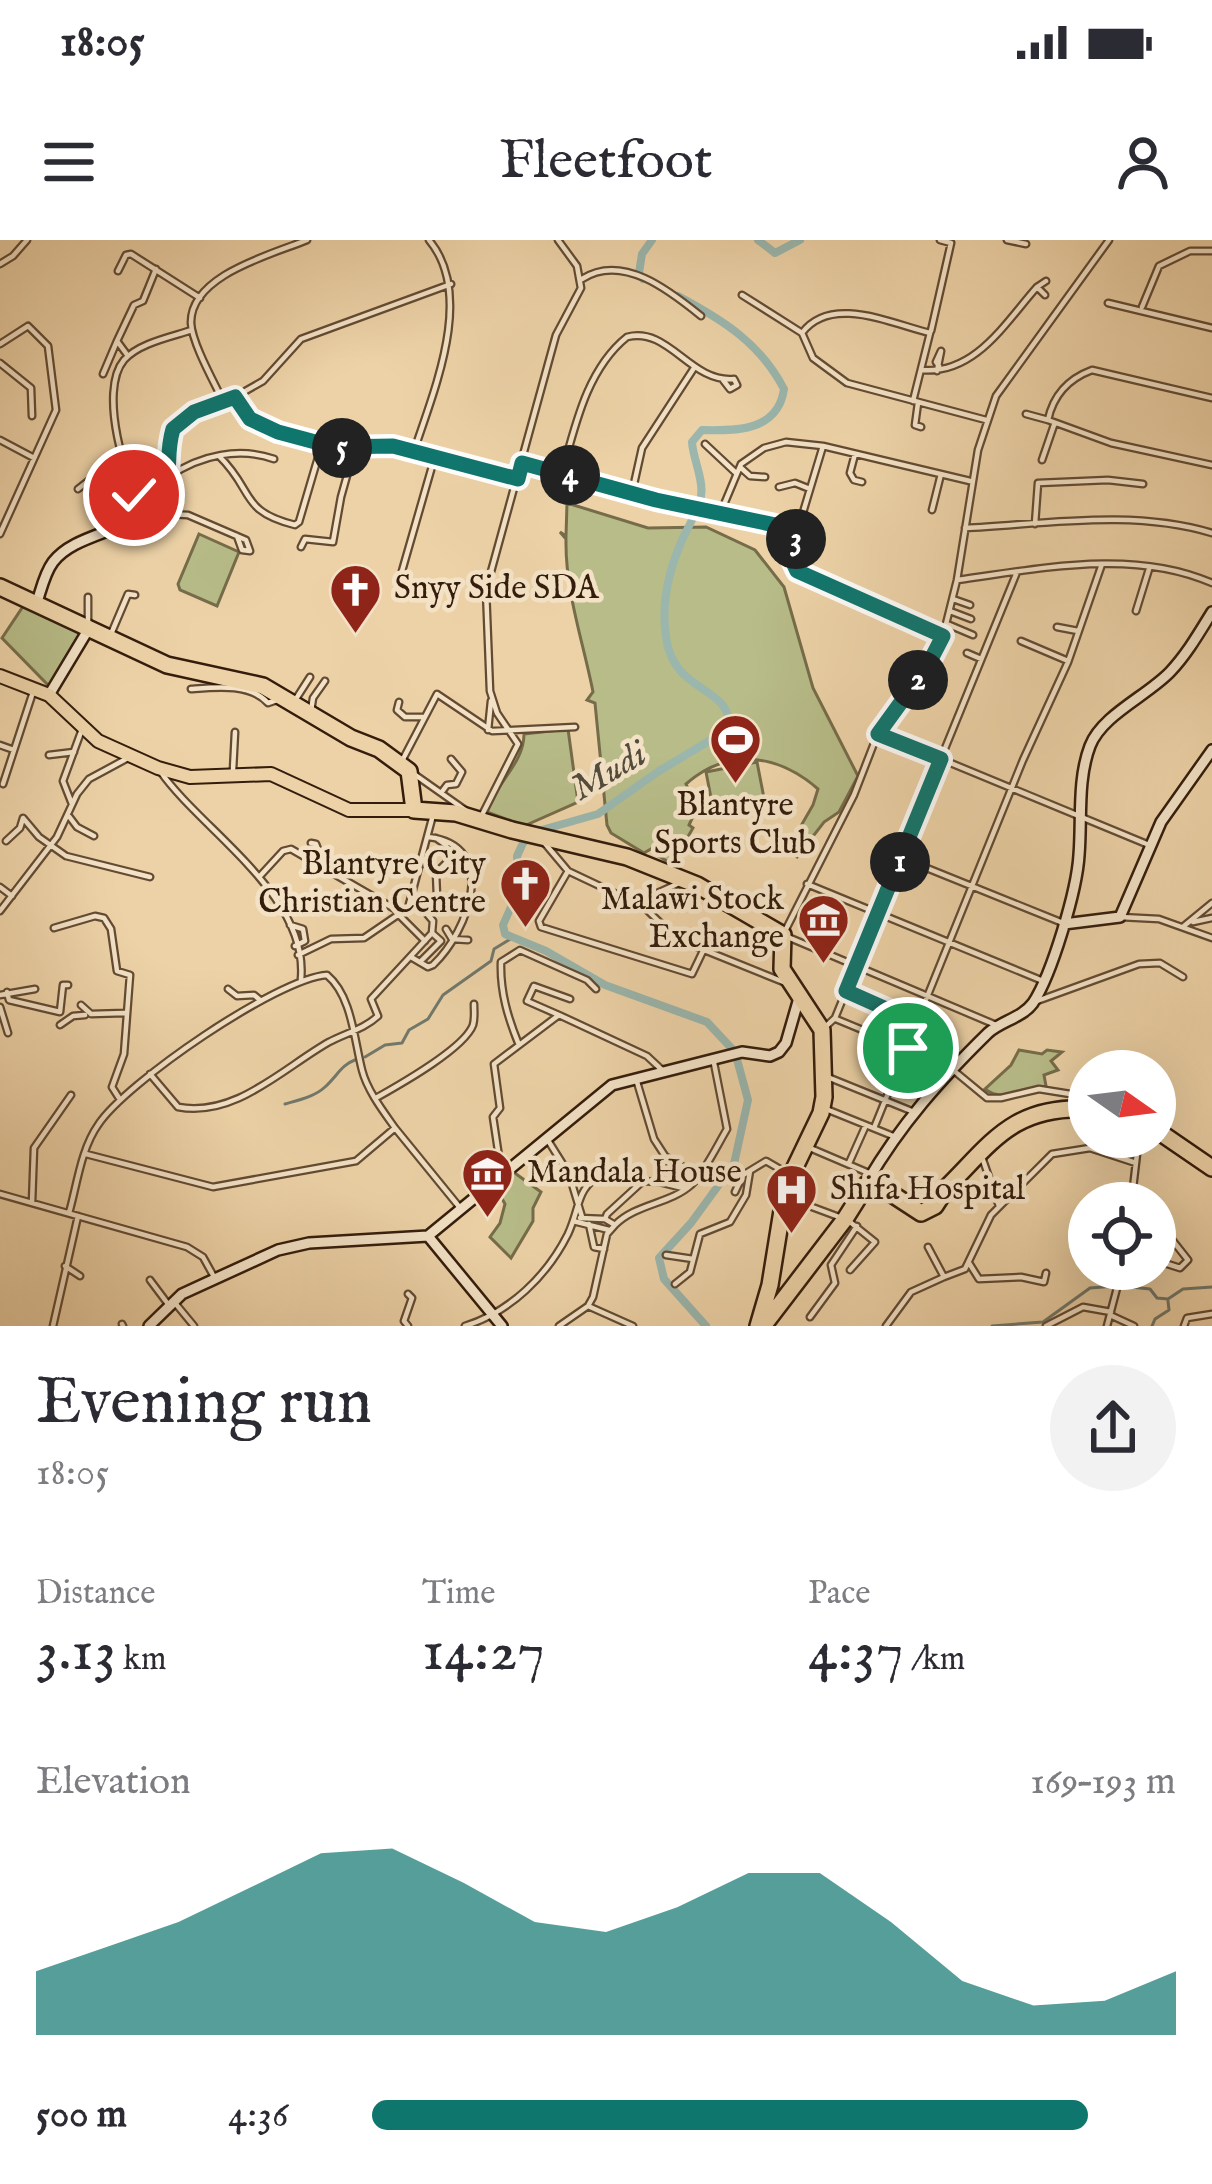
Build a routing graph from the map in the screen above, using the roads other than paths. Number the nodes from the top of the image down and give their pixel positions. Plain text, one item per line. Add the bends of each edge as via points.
1 (27, 240) edge
2 (306, 240) edge
3 (429, 240) edge
4 (557, 240) edge
5 (940, 240) edge
6 (1007, 240) edge
7 (1109, 240) edge
8 (952, 242) edge
9 (1026, 244) dead end
10 (1212, 251) edge
11 (0, 264) edge
12 (157, 268) junction
13 (118, 271) dead end
14 (582, 279) junction
15 (1046, 280) dead end
16 (451, 284) junction
17 (1037, 287) junction
18 (742, 295) dead end
19 (1045, 295) dead end
20 (200, 298) junction
21 (1108, 303) dead end
22 (1141, 310) junction
23 (701, 316) dead end
24 (1212, 328) edge
25 (192, 330) junction
26 (802, 333) junction
27 (930, 333) junction
28 (117, 341) junction
29 (0, 344) edge
30 (128, 356) junction
31 (0, 363) edge
32 (694, 368) junction
33 (921, 370) junction
34 (103, 374) dead end
35 (723, 380) dead end
36 (1212, 398) edge
37 (229, 399) junction
38 (916, 402) junction
39 (1026, 414) dead end
40 (32, 416) dead end
41 (986, 420) junction
42 (1051, 422) junction
43 (921, 428) dead end
44 (0, 440) edge
45 (705, 443) dead end
46 (322, 444) junction
47 (823, 446) junction
48 (356, 447) junction
49 (414, 451) junction
50 (854, 454) junction
51 (219, 456) junction
52 (435, 456) junction
53 (34, 458) junction
54 (274, 459) dead end
55 (1042, 460) dead end
56 (522, 463) junction
57 (1212, 465) edge
58 (124, 470) junction
59 (738, 470) junction
60 (562, 473) junction
61 (941, 474) junction
62 (170, 476) junction
63 (766, 477) dead end
64 (518, 479) junction
65 (972, 481) junction
66 (862, 482) dead end
67 (1143, 484) dead end
68 (779, 487) dead end
69 (810, 488) junction
70 (77, 489) dead end
71 (632, 493) junction
72 (156, 504) junction
73 (932, 510) dead end
74 (146, 513) junction
75 (720, 514) junction
76 (1035, 524) junction
77 (965, 528) junction
78 (799, 530) junction
79 (1212, 533) edge
80 (0, 534) edge
81 (237, 536) dead end
82 (301, 547) dead end
83 (1102, 564) junction
84 (1149, 569) junction
85 (402, 572) dead end
86 (1017, 572) junction
87 (957, 580) junction
88 (1212, 583) edge
89 (0, 587) edge
90 (135, 595) dead end
91 (88, 597) dead end
92 (953, 599) junction
93 (36, 605) junction
94 (970, 605) dead end
95 (950, 611) junction
96 (1136, 611) dead end
97 (1212, 612) edge
98 (971, 619) dead end
99 (947, 624) junction
100 (1057, 627) dead end
101 (86, 629) junction
102 (1078, 631) junction
103 (973, 635) dead end
104 (943, 636) junction
105 (109, 640) junction
106 (1021, 641) dead end
107 (968, 652) dead end
108 (981, 659) junction
109 (1068, 661) junction
110 (0, 676) edge
111 (310, 677) dead end
112 (325, 681) dead end
113 (191, 689) dead end
114 (42, 692) junction
115 (287, 699) junction
116 (492, 700) junction
117 (399, 702) dead end
118 (310, 711) junction
119 (423, 717) junction
120 (83, 727) junction
121 (575, 727) dead end
122 (488, 730) junction
123 (512, 731) junction
124 (235, 733) dead end
125 (878, 734) junction
126 (0, 745) edge
127 (14, 750) junction
128 (1212, 750) edge
129 (74, 752) junction
130 (49, 755) dead end
131 (131, 756) junction
132 (451, 759) dead end
133 (941, 759) junction
134 (405, 768) junction
135 (232, 776) junction
136 (174, 780) junction
137 (2, 784) edge
138 (1012, 789) junction
139 (438, 801) junction
140 (72, 804) junction
141 (414, 810) junction
142 (68, 815) junction
143 (1081, 818) junction
144 (476, 819) junction
145 (94, 836) dead end
146 (538, 837) junction
147 (432, 838) junction
148 (5, 841) dead end
149 (311, 843) dead end
150 (52, 844) junction
151 (1149, 845) junction
152 (902, 858) junction
153 (422, 859) junction
154 (326, 871) junction
155 (568, 871) junction
156 (436, 874) junction
157 (260, 876) junction
158 (150, 877) dead end
159 (689, 881) junction
160 (807, 884) junction
161 (0, 887) edge
162 (974, 887) junction
163 (11, 896) junction
164 (437, 896) dead end
165 (1212, 903) edge
166 (644, 907) junction
167 (422, 908) dead end
168 (0, 911) edge
169 (877, 913) junction
170 (400, 914) junction
171 (1120, 917) junction
172 (1212, 918) edge
173 (1193, 922) junction
174 (1064, 923) junction
175 (288, 925) junction
176 (1184, 927) junction
177 (54, 928) dead end
178 (446, 929) dead end
179 (432, 933) junction
180 (783, 934) junction
181 (1212, 938) edge
182 (455, 940) junction
183 (468, 940) dead end
184 (425, 941) junction
185 (950, 943) junction
186 (296, 946) junction
187 (703, 951) junction
188 (298, 955) junction
189 (411, 957) junction
190 (420, 962) junction
191 (856, 965) junction
192 (1183, 977) dead end
193 (301, 979) junction
194 (1043, 981) junction
195 (68, 985) dead end
196 (35, 989) dead end
197 (228, 989) dead end
198 (596, 989) dead end
199 (791, 991) junction
200 (846, 991) junction
201 (4, 993) edge
202 (928, 995) junction
203 (570, 999) dead end
204 (260, 1000) junction
205 (1034, 1001) junction
206 (474, 1004) dead end
207 (81, 1005) dead end
208 (0, 1007) edge
209 (127, 1013) junction
210 (91, 1014) junction
211 (560, 1015) junction
212 (918, 1023) junction
213 (828, 1024) junction
214 (60, 1025) dead end
215 (996, 1025) junction
216 (351, 1030) junction
217 (8, 1033) dead end
218 (519, 1045) junction
219 (908, 1048) junction
220 (720, 1058) junction
221 (953, 1068) junction
222 (662, 1070) junction
223 (150, 1074) junction
224 (635, 1076) junction
225 (825, 1076) junction
226 (1054, 1090) junction
227 (1068, 1093) edge
228 (70, 1095) dead end
229 (119, 1098) junction
230 (376, 1099) junction
231 (886, 1100) junction
232 (823, 1107) junction
233 (1062, 1110) junction
234 (1068, 1110) edge
235 (914, 1112) junction
236 (866, 1125) junction
237 (395, 1128) junction
238 (874, 1128) junction
239 (893, 1136) junction
240 (546, 1137) junction
241 (1176, 1143) edge
242 (804, 1146) junction
243 (979, 1150) junction
244 (86, 1154) junction
245 (665, 1156) junction
246 (1136, 1158) edge
247 (1136, 1163) junction
248 (848, 1164) junction
249 (1212, 1168) edge
250 (506, 1170) junction
251 (750, 1171) junction
252 (791, 1174) junction
253 (623, 1177) dead end
254 (869, 1179) junction
255 (659, 1182) junction
256 (1134, 1182) edge
257 (735, 1192) dead end
258 (0, 1194) edge
259 (783, 1196) junction
260 (32, 1203) junction
261 (999, 1205) junction
262 (461, 1209) junction
263 (69, 1213) junction
264 (78, 1216) junction
265 (577, 1217) junction
266 (605, 1219) junction
267 (851, 1223) junction
268 (589, 1225) junction
269 (613, 1228) junction
270 (428, 1236) junction
271 (1176, 1243) edge
272 (928, 1246) dead end
273 (604, 1249) junction
274 (666, 1255) dead end
275 (693, 1259) junction
276 (969, 1263) junction
277 (64, 1265) junction
278 (1176, 1267) edge
279 (850, 1270) dead end
280 (1046, 1273) dead end
281 (80, 1276) dead end
282 (214, 1277) junction
283 (944, 1277) junction
284 (150, 1280) dead end
285 (675, 1284) dead end
286 (1117, 1290) edge
287 (408, 1294) dead end
288 (174, 1304) junction
289 (587, 1306) junction
290 (1111, 1314) junction
291 (1212, 1314) edge
292 (491, 1315) junction
293 (810, 1317) dead end
294 (53, 1326) edge
295 (148, 1326) edge
296 (194, 1326) edge
297 (408, 1326) edge
298 (465, 1326) edge
299 (502, 1326) edge
300 (559, 1326) edge
301 (633, 1326) edge
302 (761, 1326) edge
303 (886, 1326) edge
304 (1046, 1326) edge
305 (1107, 1326) edge
306 (1134, 1326) edge
307 (1184, 1326) edge

1 - 11 street
2 - 20 street via 228,272
3 - 16 street
4 - 14 street
5 - 8 street
6 - 9 street
7 - 41 street via 1008,377
8 - 27 street
10 - 22 street via 1159,266
12 - 13 street via 131,250
12 - 20 street
12 - 28 street
14 - 23 street via 629,271
14 - 56 street via 556,335
15 - 17 street
16 - 37 street via 301,339 268,376
16 - 49 street via 450,318
17 - 19 street
17 - 33 street via 976,355
18 - 26 street
20 - 25 street
21 - 22 street
22 - 24 street
25 - 30 street
25 - 37 street
26 - 27 street via 819,317 845,313
26 - 38 street via 813,358 847,383
27 - 33 street
28 - 30 street
28 - 34 street
29 - 53 street via 28,326 48,346 57,404
30 - 58 street via 114,386
31 - 40 street via 31,388
32 - 35 street
32 - 60 street via 653,336 621,341 583,402
32 - 71 street via 642,448
33 - 38 street
36 - 42 street via 1092,370 1066,384 1051,405
37 - 46 street via 256,423
37 - 62 street via 173,429
38 - 41 street
38 - 43 street
39 - 42 street
41 - 65 street
42 - 55 street
42 - 57 street
44 - 53 street
45 - 59 street
46 - 48 street
46 - 51 street via 298,524 253,505
47 - 50 street
47 - 59 street via 773,445
47 - 69 street
48 - 49 street
48 - 82 street via 333,542 305,539
49 - 52 street
50 - 61 street
50 - 66 street via 850,473
51 - 54 street
51 - 62 street
52 - 64 street
52 - 85 street
53 - 80 street
56 - 60 street
56 - 64 street
58 - 70 street
58 - 74 street
59 - 63 street
59 - 75 street
60 - 71 street
61 - 65 street
61 - 73 street
62 - 72 street
64 - 116 street via 486,590
65 - 77 street
67 - 76 street via 1038,483
68 - 69 street
69 - 78 street
71 - 75 street
72 - 74 street
72 - 81 street
74 - 93 street via 56,558
75 - 78 street
76 - 77 street
76 - 79 street via 1161,523
77 - 87 street
78 - 104 street via 790,556 797,571
83 - 84 street
83 - 86 street
83 - 102 street
84 - 88 street
84 - 96 street
86 - 87 street
86 - 108 street
87 - 92 street
89 - 93 highway
90 - 105 street via 128,594
91 - 101 street
92 - 94 street
92 - 95 street
93 - 101 highway
95 - 98 street
95 - 99 street
97 - 143 street via 1173,669 1094,736
99 - 103 street
99 - 104 street
100 - 102 street
101 - 105 highway
101 - 114 street
102 - 109 street
104 - 125 street
105 - 115 highway via 180,670 255,683
106 - 109 street
107 - 108 street
108 - 133 street
109 - 138 street
110 - 114 main road
111 - 115 street
112 - 118 street
113 - 115 street
114 - 120 main road
114 - 127 street
115 - 118 highway
116 - 122 street
116 - 123 street
117 - 119 street via 405,717
118 - 134 highway
119 - 122 street via 437,694
119 - 134 street
120 - 129 street
120 - 131 main road
121 - 123 street
122 - 123 street
123 - 144 street via 517,748
124 - 135 street
125 - 133 street
125 - 160 street
126 - 127 street
127 - 137 street
128 - 151 street
129 - 130 street
129 - 140 street via 63,781
131 - 136 main road
131 - 140 street via 94,774
132 - 139 street via 462,772
133 - 138 street
133 - 152 street
134 - 139 street
134 - 141 highway
135 - 136 main road
135 - 141 main road via 285,777 357,812
136 - 157 street
138 - 143 street
138 - 162 street
139 - 141 highway
139 - 144 highway
139 - 147 street
140 - 142 street
142 - 145 street
142 - 150 street
143 - 151 street
143 - 174 street
144 - 146 highway
146 - 155 street
146 - 159 highway
147 - 153 street
147 - 156 street via 446,845
147 - 182 street via 454,844 469,868 469,903
148 - 150 street via 23,818
149 - 154 street
150 - 158 street via 66,856
150 - 163 street
151 - 171 street
152 - 162 street
152 - 169 street
153 - 156 street
153 - 170 street
154 - 157 street via 286,849
154 - 170 street
155 - 166 street
155 - 187 street via 542,928 692,974
156 - 164 street
157 - 175 street
159 - 166 street via 660,890
159 - 180 highway
160 - 169 street
160 - 180 street
161 - 163 street
162 - 174 street
162 - 185 street
163 - 168 street
165 - 173 street
166 - 187 street via 672,936
167 - 179 street via 434,921
169 - 185 street
169 - 191 street
170 - 184 street
170 - 188 street via 364,938 331,939
171 - 174 street
171 - 176 street
172 - 173 street
173 - 176 street
174 - 194 street
175 - 186 street
175 - 186 street via 303,929 305,941
176 - 181 street
177 - 209 street via 95,916 107,921 117,971 131,979
178 - 182 street
179 - 184 street
179 - 190 street via 441,941
180 - 191 street
180 - 199 highway
182 - 183 street
182 - 190 street via 431,967
184 - 189 street
185 - 194 street
185 - 202 street
186 - 188 street
187 - 199 street
188 - 193 street
189 - 190 street
189 - 216 street via 371,999 378,1016
191 - 200 street
191 - 202 street
192 - 205 street via 1160,963 1139,964
193 - 204 street
193 - 216 street via 331,976
194 - 205 street
195 - 201 street via 60,1012
196 - 201 street
197 - 204 street
198 - 218 street via 520,950 509,955 501,962 504,1008
199 - 213 highway
199 - 220 street via 779,1052
200 - 212 street
200 - 213 street
202 - 212 street
202 - 215 street
203 - 211 street via 533,986 527,1001
204 - 223 street
205 - 215 street
206 - 230 street via 466,1034
207 - 210 street
208 - 217 street
209 - 210 street
209 - 229 street via 112,1088
210 - 214 street
211 - 218 street
211 - 222 street
212 - 219 street
213 - 219 street
213 - 225 highway
215 - 221 street
216 - 223 street via 242,1097 199,1110 171,1103
216 - 230 street
218 - 250 street via 494,1064 500,1108 493,1117
219 - 221 street
219 - 231 street
220 - 222 street
220 - 269 street via 728,1129 690,1187
221 - 226 street via 987,1098
221 - 235 street
222 - 224 street
223 - 229 street
224 - 240 street via 600,1092
224 - 245 street
225 - 231 street
225 - 232 highway
226 - 227 street
226 - 233 street
228 - 260 street via 34,1148
229 - 244 street
230 - 237 street
231 - 235 street
231 - 238 street
232 - 236 street
232 - 242 highway
233 - 234 highway
233 - 243 highway via 1018,1122
235 - 239 street
236 - 238 street
236 - 248 street
237 - 244 street via 356,1161 214,1187
237 - 262 street
238 - 239 street
239 - 254 street
240 - 250 street
240 - 265 street via 569,1174
241 - 249 highway
242 - 248 street
242 - 252 highway
243 - 254 highway via 931,1206
243 - 261 street
244 - 263 street
245 - 255 street
245 - 255 street via 690,1171 689,1180 683,1188
246 - 247 street
247 - 256 street
247 - 261 street via 1090,1148 1056,1151
248 - 254 street
250 - 262 street
251 - 252 street via 766,1161
251 - 257 street
251 - 275 street via 730,1222 700,1234
252 - 259 highway
253 - 265 street via 604,1172 586,1183
254 - 267 highway
255 - 266 street via 643,1180
258 - 260 street
259 - 267 street
259 - 302 highway
260 - 263 street
261 - 276 street
262 - 270 street
263 - 264 street
264 - 277 street
264 - 282 street via 187,1247
265 - 266 street
265 - 268 street
265 - 292 street via 541,1274
266 - 269 street
267 - 279 street via 874,1244
267 - 293 street via 831,1265 836,1283
267 - 302 highway
268 - 269 street
268 - 273 street via 593,1247
269 - 273 street
270 - 282 street via 309,1243
270 - 292 street
271 - 278 street via 1188,1257
272 - 283 street
273 - 289 street
274 - 275 street
275 - 285 street
276 - 280 street via 979,1279 1044,1282
276 - 283 street
277 - 281 street
277 - 294 street
282 - 288 street
283 - 303 street via 911,1292
284 - 288 street
286 - 290 street
287 - 297 street
288 - 295 street
288 - 296 street
289 - 300 street
289 - 301 street
290 - 304 street via 1083,1307
290 - 305 street
290 - 306 street
291 - 307 street via 1195,1314
292 - 298 street
292 - 299 street

